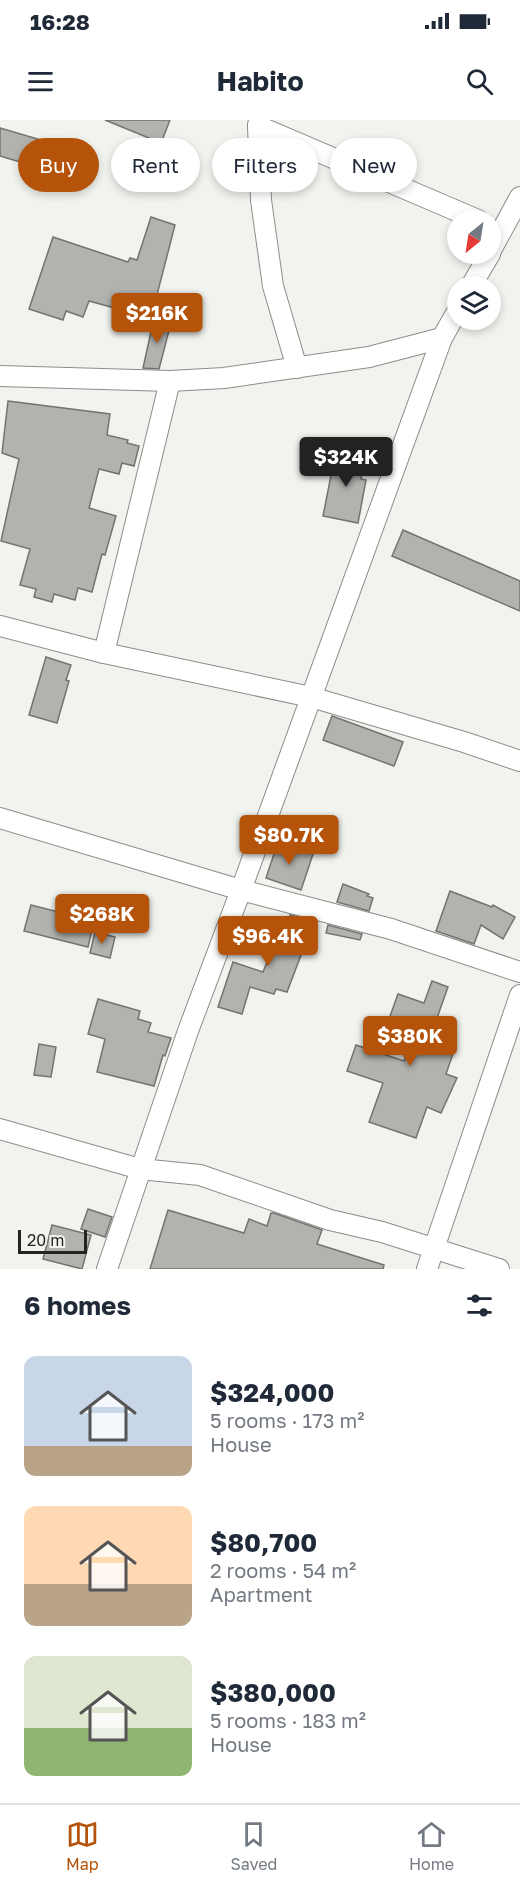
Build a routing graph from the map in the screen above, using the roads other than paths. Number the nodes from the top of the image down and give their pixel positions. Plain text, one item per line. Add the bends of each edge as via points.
1 (259, 123) edge
2 (520, 197) edge
3 (455, 210) edge
4 (504, 232) edge
5 (447, 329) edge
6 (442, 338) junction
7 (297, 368) junction
8 (0, 376) edge
9 (170, 381) junction
10 (0, 626) edge
11 (104, 653) junction
12 (310, 698) junction
13 (520, 761) edge
14 (0, 818) edge
15 (242, 890) junction
16 (520, 972) edge
17 (520, 995) edge
18 (0, 1129) edge
19 (140, 1169) junction
20 (433, 1248) junction
21 (107, 1269) edge
22 (427, 1269) edge
23 (499, 1269) edge

1 - 3 street
1 - 7 street via 261,200 273,286
2 - 4 street
5 - 6 street
6 - 7 street via 369,357
6 - 12 street
7 - 9 street
8 - 9 street
9 - 11 street
10 - 11 street
11 - 12 street
12 - 13 street
12 - 15 street
14 - 15 street
15 - 16 street via 392,928
15 - 19 street
17 - 20 street
18 - 19 street
19 - 20 street via 200,1175 330,1220
19 - 21 street
20 - 22 street
20 - 23 street

